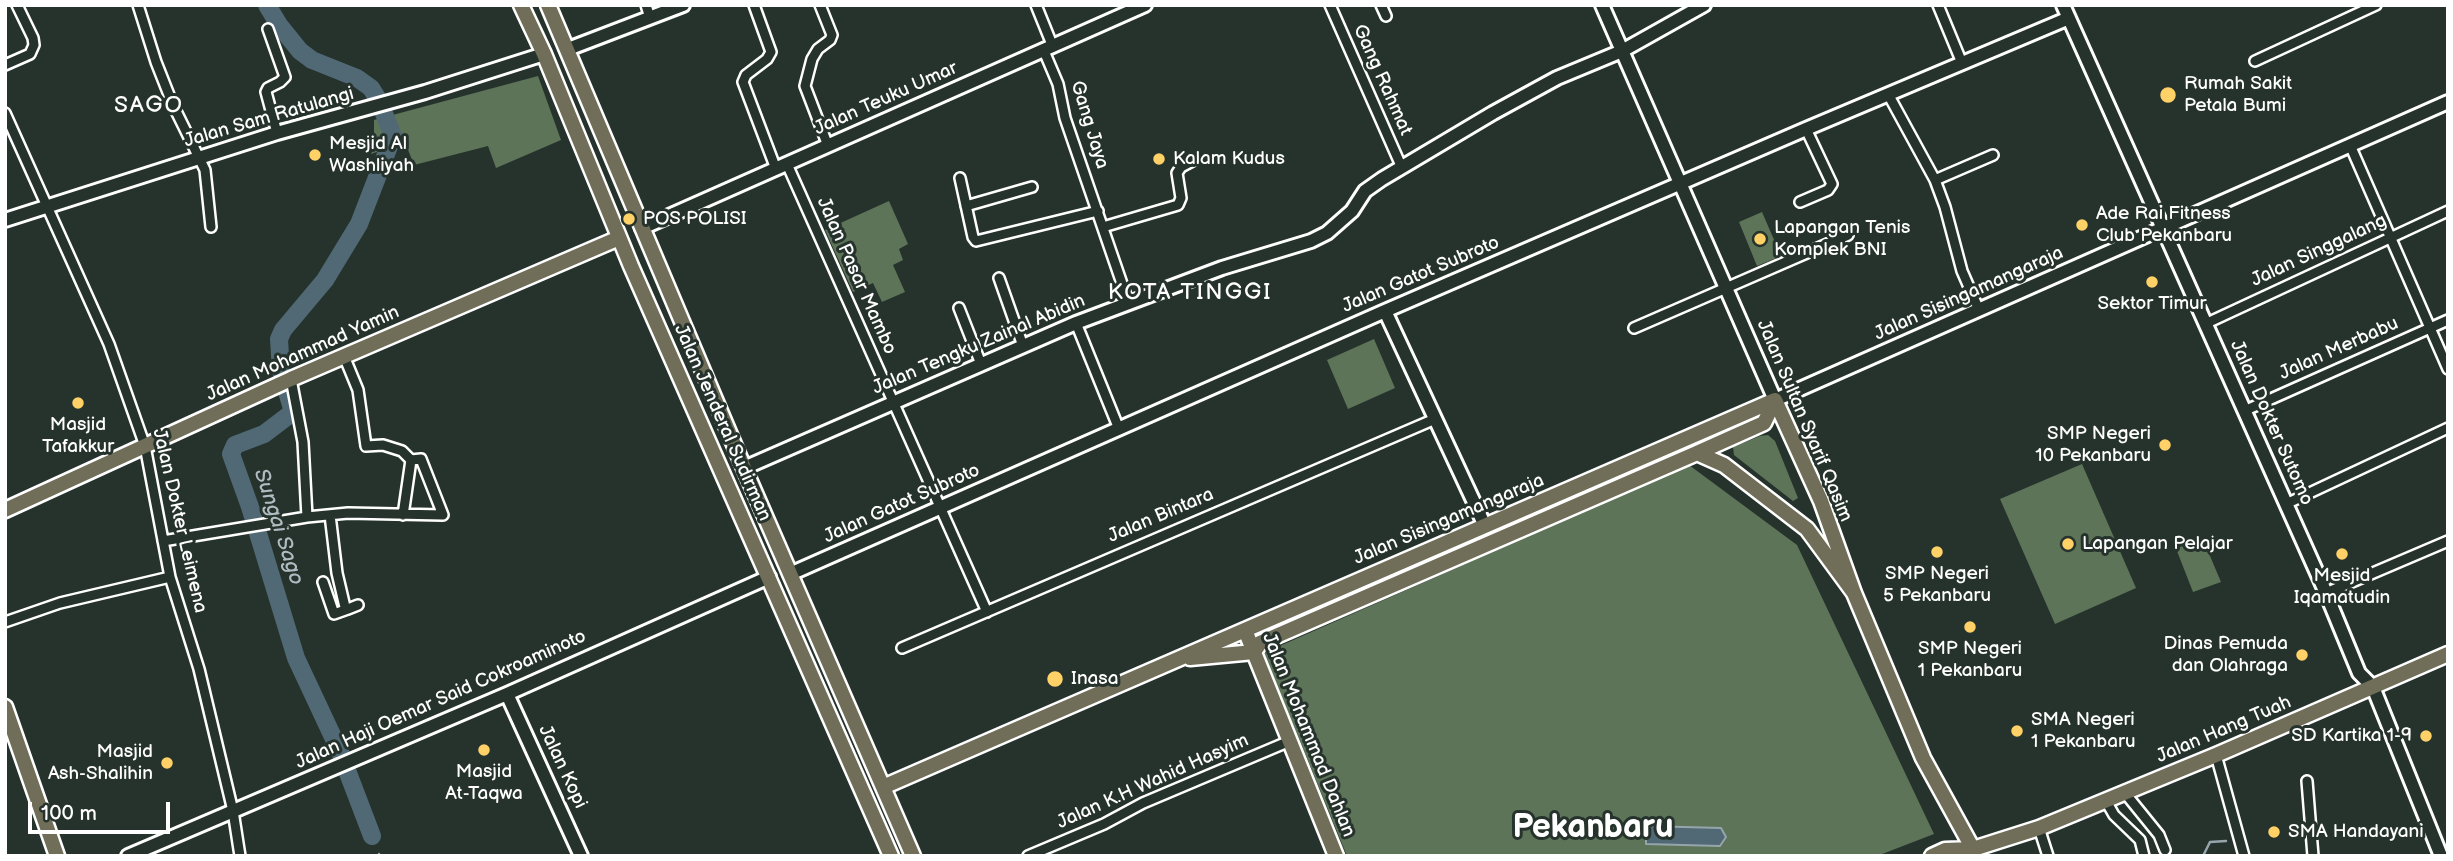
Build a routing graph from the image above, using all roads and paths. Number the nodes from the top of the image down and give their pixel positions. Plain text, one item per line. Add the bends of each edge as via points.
1 (17, 5) edge
2 (138, 5) edge
3 (521, 5) edge
4 (548, 5) edge
5 (646, 5) edge
6 (683, 5) edge
7 (754, 5) edge
8 (820, 5) edge
9 (1036, 5) edge
10 (1145, 5) edge
11 (1329, 5) edge
12 (1381, 5) edge
13 (1602, 5) edge
14 (1704, 5) edge
15 (1938, 5) edge
16 (2063, 5) edge
17 (2376, 5) edge
18 (1387, 16) dead end
19 (650, 18) junction
20 (2069, 18) junction
21 (268, 29) dead end
22 (568, 49) junction
23 (1049, 49) junction
24 (1622, 51) junction
25 (544, 54) junction
26 (2255, 61) dead end
27 (1962, 63) junction
28 (5, 65) edge
29 (1888, 94) junction
30 (2448, 102) edge
31 (5, 113) edge
32 (1806, 129) junction
33 (10, 133) edge
34 (277, 134) junction
35 (2350, 145) junction
36 (828, 146) junction
37 (1993, 155) dead end
38 (200, 158) junction
39 (1196, 159) dead end
40 (782, 166) junction
41 (1402, 168) junction
42 (960, 178) dead end
43 (1935, 180) junction
44 (1681, 184) junction
45 (1032, 187) dead end
46 (1800, 202) dead end
47 (47, 206) junction
48 (965, 206) junction
49 (1098, 211) junction
50 (2448, 211) edge
51 (5, 220) edge
52 (639, 222) junction
53 (211, 227) dead end
54 (1103, 227) junction
55 (2162, 229) junction
56 (616, 232) junction
57 (1848, 235) dead end
58 (2390, 237) junction
59 (653, 255) junction
60 (631, 266) junction
61 (999, 278) dead end
62 (1726, 288) junction
63 (1129, 304) junction
64 (959, 309) dead end
65 (1979, 310) junction
66 (1385, 311) junction
67 (2448, 320) edge
68 (1076, 323) junction
69 (2205, 324) junction
70 (1634, 328) dead end
71 (2430, 328) junction
72 (1023, 346) junction
73 (344, 356) junction
74 (981, 365) junction
75 (2448, 369) edge
76 (285, 382) junction
77 (1774, 400) junction
78 (893, 402) junction
79 (2244, 411) junction
80 (1435, 419) junction
81 (2448, 428) edge
82 (1119, 429) junction
83 (145, 446) junction
84 (1697, 453) junction
85 (411, 460) junction
86 (744, 468) junction
87 (2286, 503) junction
88 (940, 508) junction
89 (5, 510) edge
90 (330, 514) junction
91 (403, 515) junction
92 (307, 517) junction
93 (1485, 526) junction
94 (1517, 530) junction
95 (163, 541) junction
96 (2448, 541) edge
97 (790, 574) junction
98 (170, 577) junction
99 (769, 577) junction
100 (323, 582) dead end
101 (1854, 593) junction
102 (2326, 593) junction
103 (358, 605) dead end
104 (348, 609) junction
105 (987, 612) junction
106 (5, 622) edge
107 (1245, 629) junction
108 (902, 648) dead end
109 (1254, 652) junction
110 (2448, 654) edge
111 (1178, 659) junction
112 (2373, 687) junction
113 (507, 694) junction
114 (5, 707) edge
115 (1293, 744) junction
116 (2216, 755) junction
117 (2307, 781) dead end
118 (883, 787) junction
119 (2124, 793) junction
120 (2106, 801) junction
121 (233, 811) junction
122 (2039, 828) junction
123 (2165, 850) dead end
124 (1974, 852) edge
125 (57, 856) edge
126 (128, 856) edge
127 (240, 856) edge
128 (581, 856) edge
129 (891, 856) edge
130 (913, 856) edge
131 (1028, 856) edge
132 (1336, 856) edge
133 (1932, 856) edge
134 (2048, 856) edge
135 (2144, 856) edge
136 (2244, 856) edge
137 (2314, 856) edge
138 (2441, 856) edge

1 - 28 street via 34,45 30,54
2 - 38 street via 169,94
3 - 25 main road, Jalan Jenderal Sudirman
4 - 22 main road, Jalan Jenderal Sudirman
5 - 19 street
6 - 19 street
7 - 40 street, Jalan Pasar Mambo via 772,50 743,82
8 - 36 street via 832,35 812,59 805,86
9 - 23 street, Gang Jaya
10 - 23 street, Jalan Teuku Umar
11 - 41 street, Gang Rahmat
12 - 18 street
13 - 24 street, Jalan Sultan Syarif Qasim
14 - 24 street, Jalan Tengku Zainal Abidin
15 - 27 street
16 - 20 street, Jalan Dokter Sutomo
17 - 26 street
19 - 22 street
20 - 27 street, Jalan Gatot Subroto
20 - 55 street, Jalan Dokter Sutomo
21 - 34 street via 285,77 266,92
22 - 52 main road, Jalan Jenderal Sudirman
23 - 36 street, Jalan Teuku Umar
23 - 49 street, Gang Jaya via 1065,118
24 - 41 street, Jalan Tengku Zainal Abidin via 1558,78
24 - 44 street, Jalan Sultan Syarif Qasim
25 - 34 street, Jalan Sam Ratulangi
25 - 56 main road, Jalan Jenderal Sudirman
27 - 29 street, Jalan Gatot Subroto
29 - 32 street, Jalan Gatot Subroto
29 - 43 street
30 - 35 street, Jalan Sisingamangaraja
31 - 33 street, Jalan Dokter Leimena
32 - 44 street, Jalan Gatot Subroto
32 - 46 street via 1832,184
33 - 47 street, Jalan Dokter Leimena
34 - 38 street, Jalan Sam Ratulangi
35 - 55 street, Jalan Sisingamangaraja
35 - 58 street
36 - 40 street, Jalan Teuku Umar
37 - 43 street
38 - 47 street, Jalan Sam Ratulangi
38 - 53 street
39 - 54 street via 1177,173 1178,205
40 - 52 street, Jalan Teuku Umar
40 - 78 street, Jalan Pasar Mambo
41 - 63 street, Jalan Tengku Zainal Abidin via 1370,186 1352,211 1311,241 1222,268
42 - 48 street
43 - 65 street via 1962,271
44 - 62 street, Jalan Sultan Syarif Qasim
44 - 66 street, Jalan Gatot Subroto
45 - 48 street
47 - 51 street, Jalan Sam Ratulangi
47 - 83 street, Jalan Dokter Leimena via 109,344
48 - 49 street via 973,239 978,242
49 - 54 street, Gang Jaya
50 - 58 street, Jalan Singgalang
52 - 56 main road, Jalan Mohammad Yamin via 631,230
52 - 59 main road, Jalan Jenderal Sudirman
54 - 63 street, Gang Jaya
55 - 65 street, Jalan Sisingamangaraja
55 - 69 street, Jalan Dokter Sutomo
56 - 60 main road, Jalan Jenderal Sudirman
56 - 73 main road, Jalan Mohammad Yamin
57 - 62 street
58 - 69 street, Jalan Singgalang
58 - 71 street
59 - 60 main road via 643,249 635,251
59 - 86 main road, Jalan Jenderal Sudirman
60 - 99 main road, Jalan Jenderal Sudirman
61 - 72 street
62 - 70 street
62 - 77 street, Jalan Sultan Syarif Qasim
63 - 68 street, Jalan Tengku Zainal Abidin
64 - 74 street
65 - 77 street, Jalan Sisingamangaraja
66 - 80 street
66 - 82 street, Jalan Gatot Subroto
67 - 71 street, Jalan Merbabu
68 - 72 street, Jalan Tengku Zainal Abidin
68 - 82 street
69 - 79 street, Jalan Dokter Sutomo
71 - 75 street
71 - 79 street, Jalan Merbabu
72 - 74 street, Jalan Tengku Zainal Abidin
73 - 76 main road, Jalan Mohammad Yamin
73 - 85 street via 358,390 366,446 383,445 402,451
74 - 78 street, Jalan Tengku Zainal Abidin
76 - 83 main road, Jalan Mohammad Yamin
76 - 92 street via 303,442
77 - 84 main road, Jalan Sisingamangaraja via 1764,423
77 - 93 main road, Jalan Sisingamangaraja
77 - 101 main road, Jalan Sultan Syarif Qasim via 1821,501
78 - 86 street, Jalan Tengku Zainal Abidin
78 - 88 street, Jalan Pasar Mambo
79 - 87 street, Jalan Dokter Sutomo
80 - 93 street
80 - 105 street, Jalan Bintara
81 - 87 street
82 - 88 street, Jalan Gatot Subroto
83 - 89 main road, Jalan Mohammad Yamin
83 - 95 street, Jalan Dokter Leimena
84 - 94 main road, Jalan Sisingamangaraja
84 - 101 main road via 1724,465 1807,529
85 - 91 street
85 - 91 street via 421,459 443,515
86 - 97 main road, Jalan Jenderal Sudirman
87 - 102 street, Jalan Dokter Sutomo
88 - 97 street, Jalan Gatot Subroto
88 - 105 street, Jalan Pasar Mambo
90 - 91 street
90 - 92 street
90 - 104 street via 337,573
92 - 95 street
93 - 94 main road
93 - 107 main road, Jalan Sisingamangaraja
94 - 109 main road, Jalan Sisingamangaraja via 1260,643
95 - 98 street, Jalan Dokter Leimena
96 - 102 street
97 - 118 main road, Jalan Jenderal Sudirman
98 - 106 street via 60,603
98 - 121 street, Jalan Dokter Leimena via 199,669
99 - 113 street, Jalan Haji Oemar Said Cokroaminoto
99 - 129 main road, Jalan Jenderal Sudirman
100 - 104 street via 334,614
101 - 124 main road, Jalan Sultan Syarif Qasim via 1923,758
102 - 112 street, Jalan Dokter Sutomo via 2360,673
103 - 104 street
105 - 108 street, Jalan Bintara
107 - 109 main road, Jalan Mohammad Dahlan
107 - 111 main road, Jalan Sisingamangaraja
109 - 111 main road, Jalan Sisingamangaraja
109 - 115 main road, Jalan Mohammad Dahlan
110 - 112 main road, Jalan Hang Tuah
111 - 118 main road, Jalan Sisingamangaraja
112 - 116 main road, Jalan Hang Tuah
112 - 138 street, Jalan Dokter Sutomo
113 - 121 street, Jalan Haji Oemar Said Cokroaminoto
113 - 128 street, Jalan Kopi
114 - 125 main road
115 - 131 street, Jalan K.H Wahid Hasyim via 1285,743 1143,803
115 - 132 main road, Jalan Mohammad Dahlan
116 - 119 main road, Jalan Hang Tuah
116 - 136 street
117 - 137 street
118 - 130 main road, Jalan Jenderal Sudirman
119 - 120 main road, Jalan Hang Tuah
119 - 123 street via 2159,835
120 - 122 main road, Jalan Hang Tuah
120 - 135 street via 2114,816 2140,840
121 - 126 street, Jalan Haji Oemar Said Cokroaminoto
121 - 127 street, Jalan Dokter Leimena
122 - 124 main road, Jalan Hang Tuah
122 - 134 street
124 - 133 main road, Jalan Hang Tuah via 1945,850

